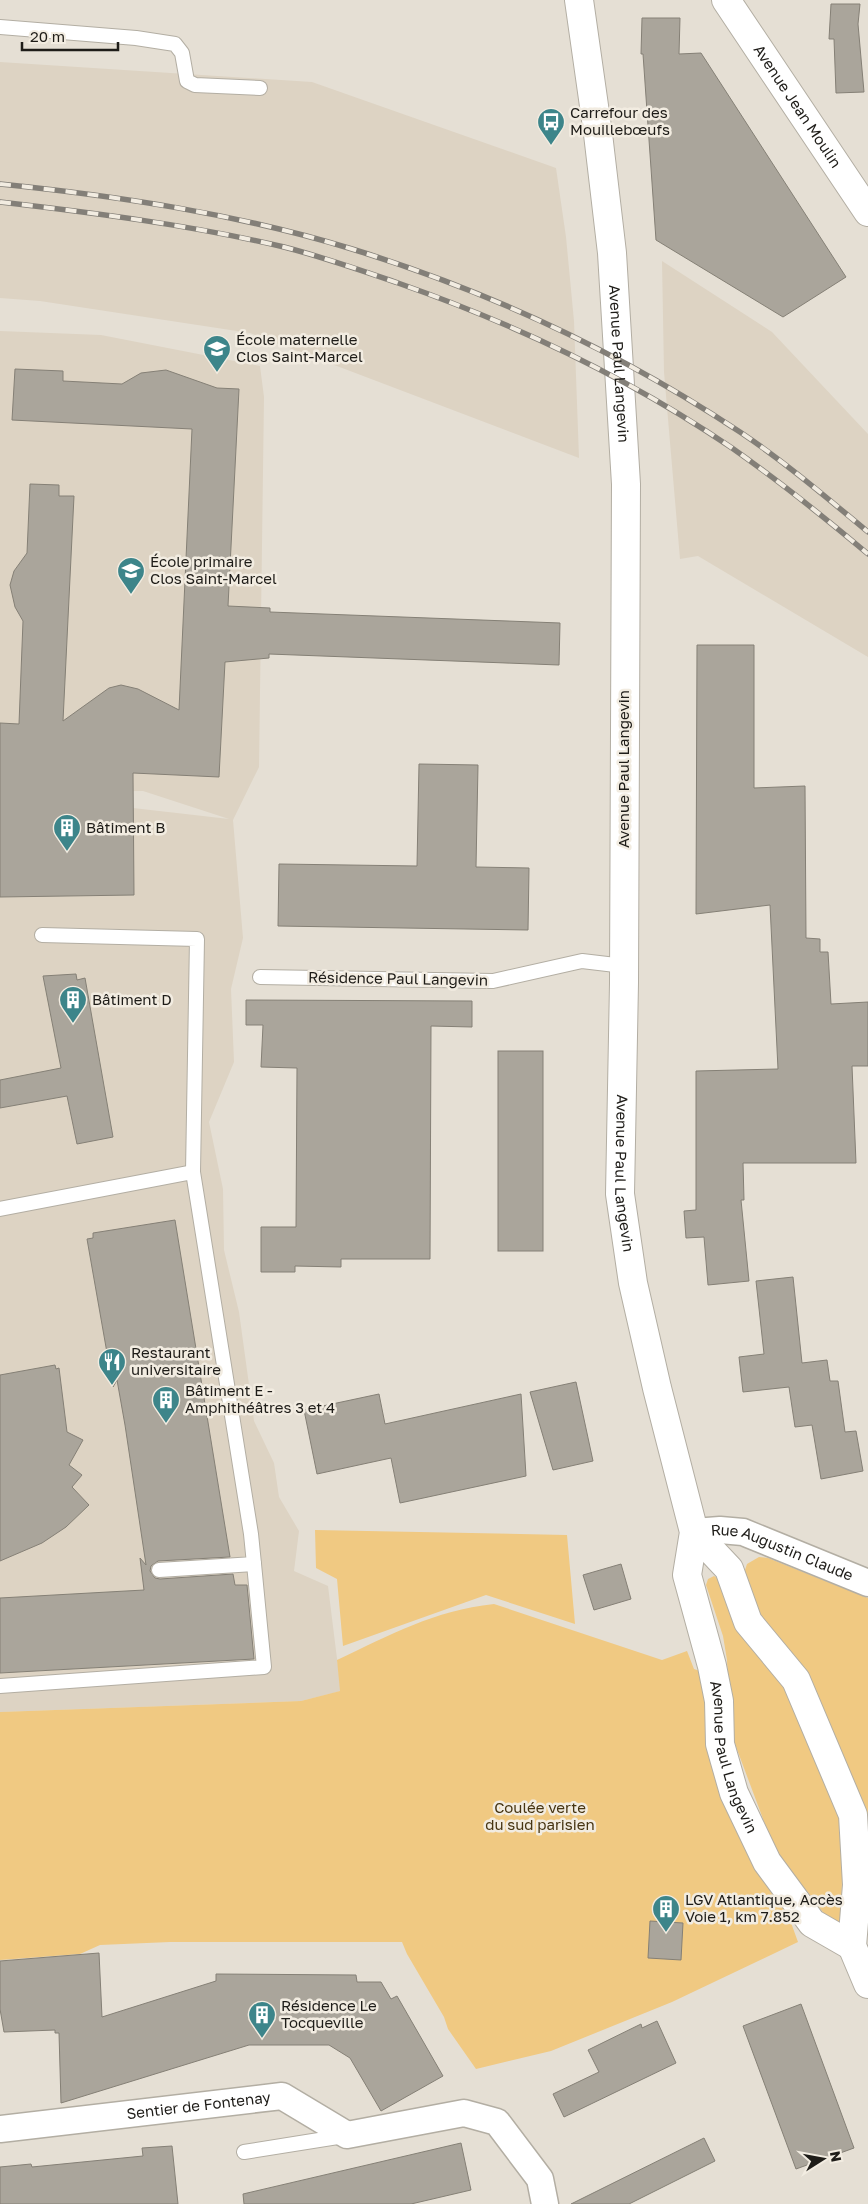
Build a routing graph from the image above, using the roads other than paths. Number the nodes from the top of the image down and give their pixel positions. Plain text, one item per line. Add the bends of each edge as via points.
1 (579, 0) edge
2 (726, 0) edge
3 (0, 27) edge
4 (260, 88) dead end
5 (868, 212) edge
6 (42, 935) dead end
7 (624, 966) junction
8 (260, 977) dead end
9 (193, 1172) junction
10 (0, 1209) edge
11 (694, 1532) junction
12 (254, 1564) junction
13 (159, 1570) dead end
14 (868, 1583) edge
15 (0, 1686) edge
16 (860, 1943) edge
17 (868, 1984) edge
18 (0, 2129) edge
19 (348, 2135) junction
20 (244, 2152) dead end
21 (545, 2204) edge

1 - 7 main road, Avenue Paul Langevin via 612,253 626,484
2 - 5 main road, Avenue Jean Moulin
3 - 4 lane via 175,44 182,53 187,81 195,85
6 - 9 lane via 197,939
7 - 8 lane, Résidence Paul Langevin via 582,961 493,981
7 - 11 main road, Avenue Paul Langevin via 620,1194 633,1283
9 - 10 lane
9 - 12 lane
11 - 14 street, Rue Augustin Claude via 743,1532
11 - 16 main road, Avenue Paul Langevin via 729,1569 748,1622 796,1680 854,1816
11 - 16 main road, Avenue Paul Langevin via 687,1575 712,1666 719,1701 720,1744 734,1793 767,1862 812,1923
12 - 13 lane
12 - 15 lane via 264,1667
16 - 17 main road, Avenue Paul Langevin
18 - 19 street, Sentier de Fontenay via 282,2096
19 - 20 lane
19 - 21 street via 464,2113 497,2122 540,2179

